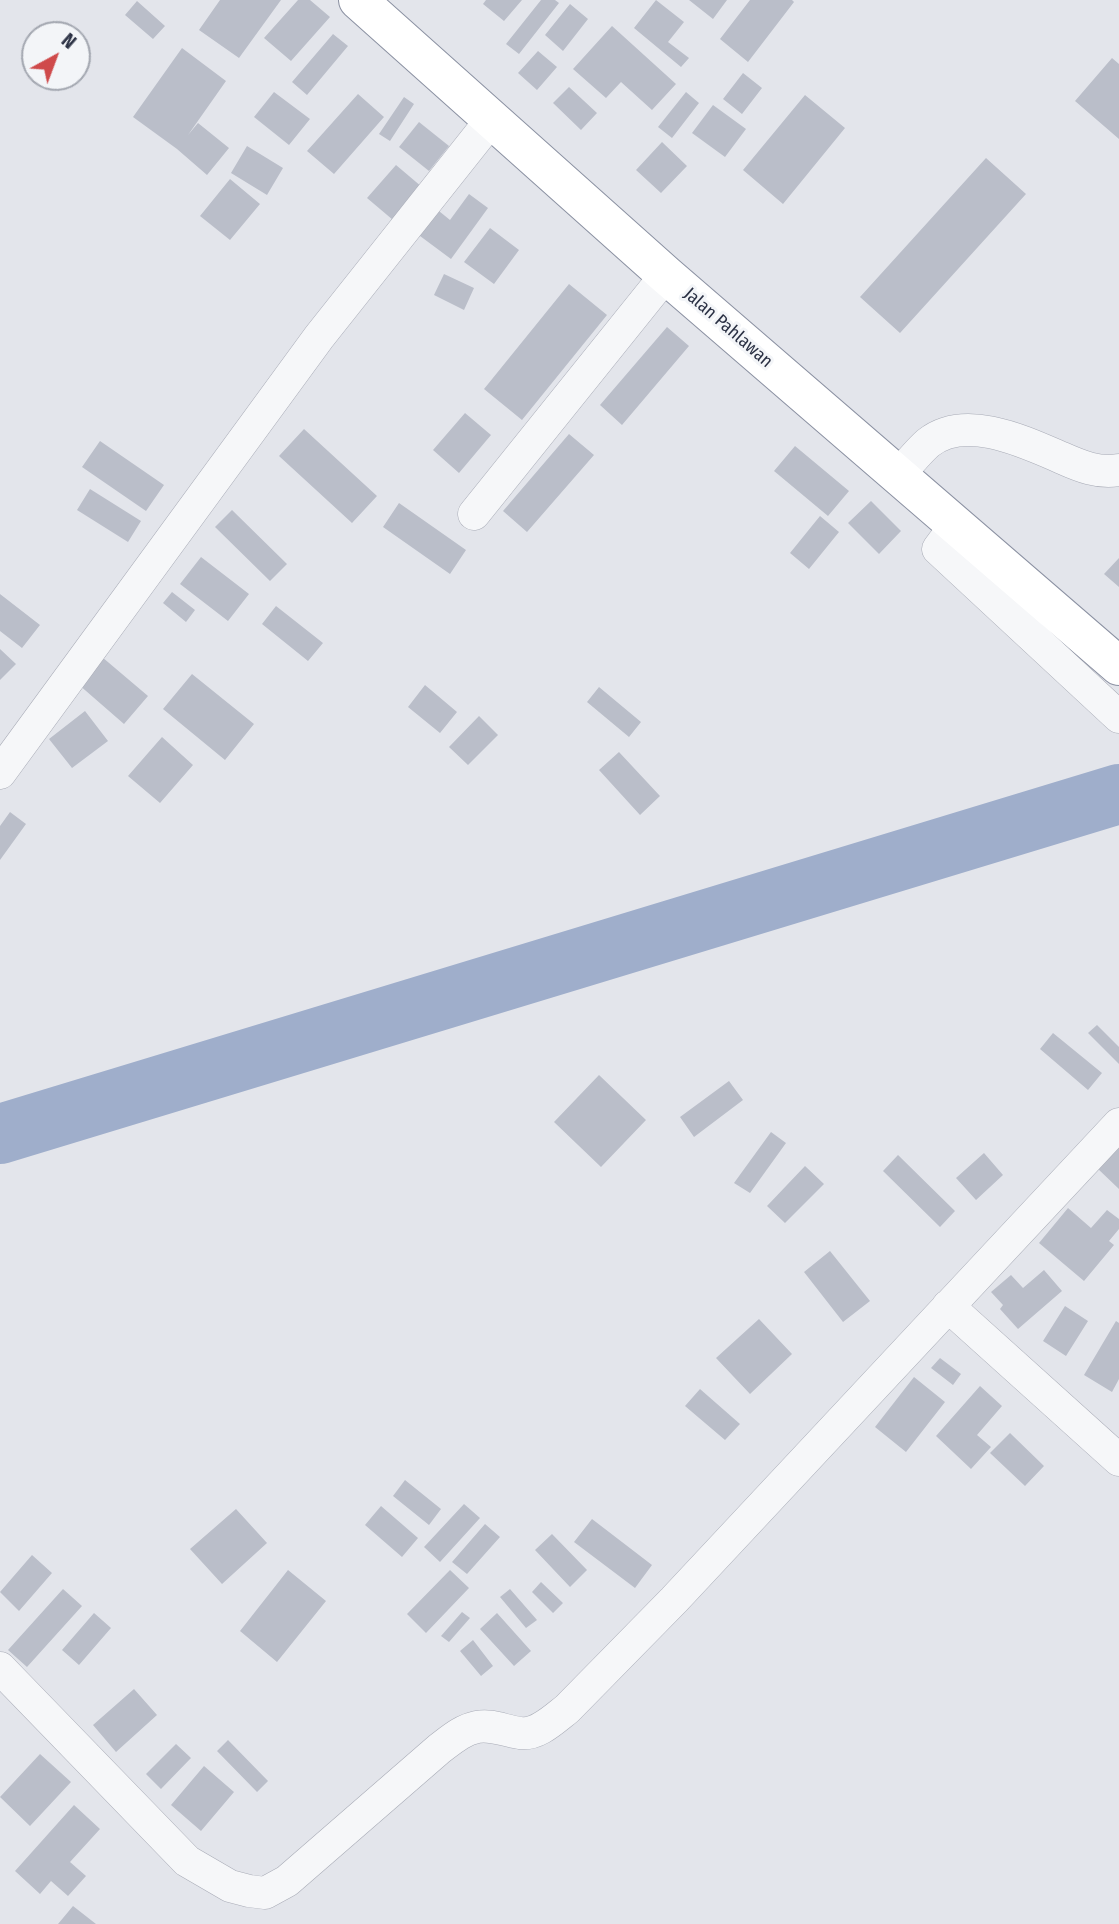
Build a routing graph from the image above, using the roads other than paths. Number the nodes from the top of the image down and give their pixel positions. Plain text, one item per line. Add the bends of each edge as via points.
1 (358, 0) edge
2 (492, 119) junction
3 (666, 275) junction
4 (1119, 470) edge
5 (899, 475) junction
6 (474, 514) dead end
7 (955, 526) junction
8 (1110, 658) edge
9 (1119, 718) edge
10 (6, 752) edge
11 (1119, 1124) edge
12 (948, 1306) junction
13 (1119, 1460) edge
14 (0, 1668) edge

1 - 2 highway, Jalan Pahlawan
2 - 3 highway, Jalan Pahlawan
2 - 10 street via 319,337
3 - 5 highway, Jalan Pahlawan
3 - 6 street
4 - 5 street via 1083,467 1007,435 967,430 945,433 929,442
5 - 7 highway, Jalan Pahlawan
7 - 8 highway, Jalan Pahlawan
7 - 9 street via 938,549
11 - 12 street
12 - 13 street
12 - 14 street via 567,1709 532,1732 492,1726 464,1731 287,1881 265,1893 229,1886 187,1861

